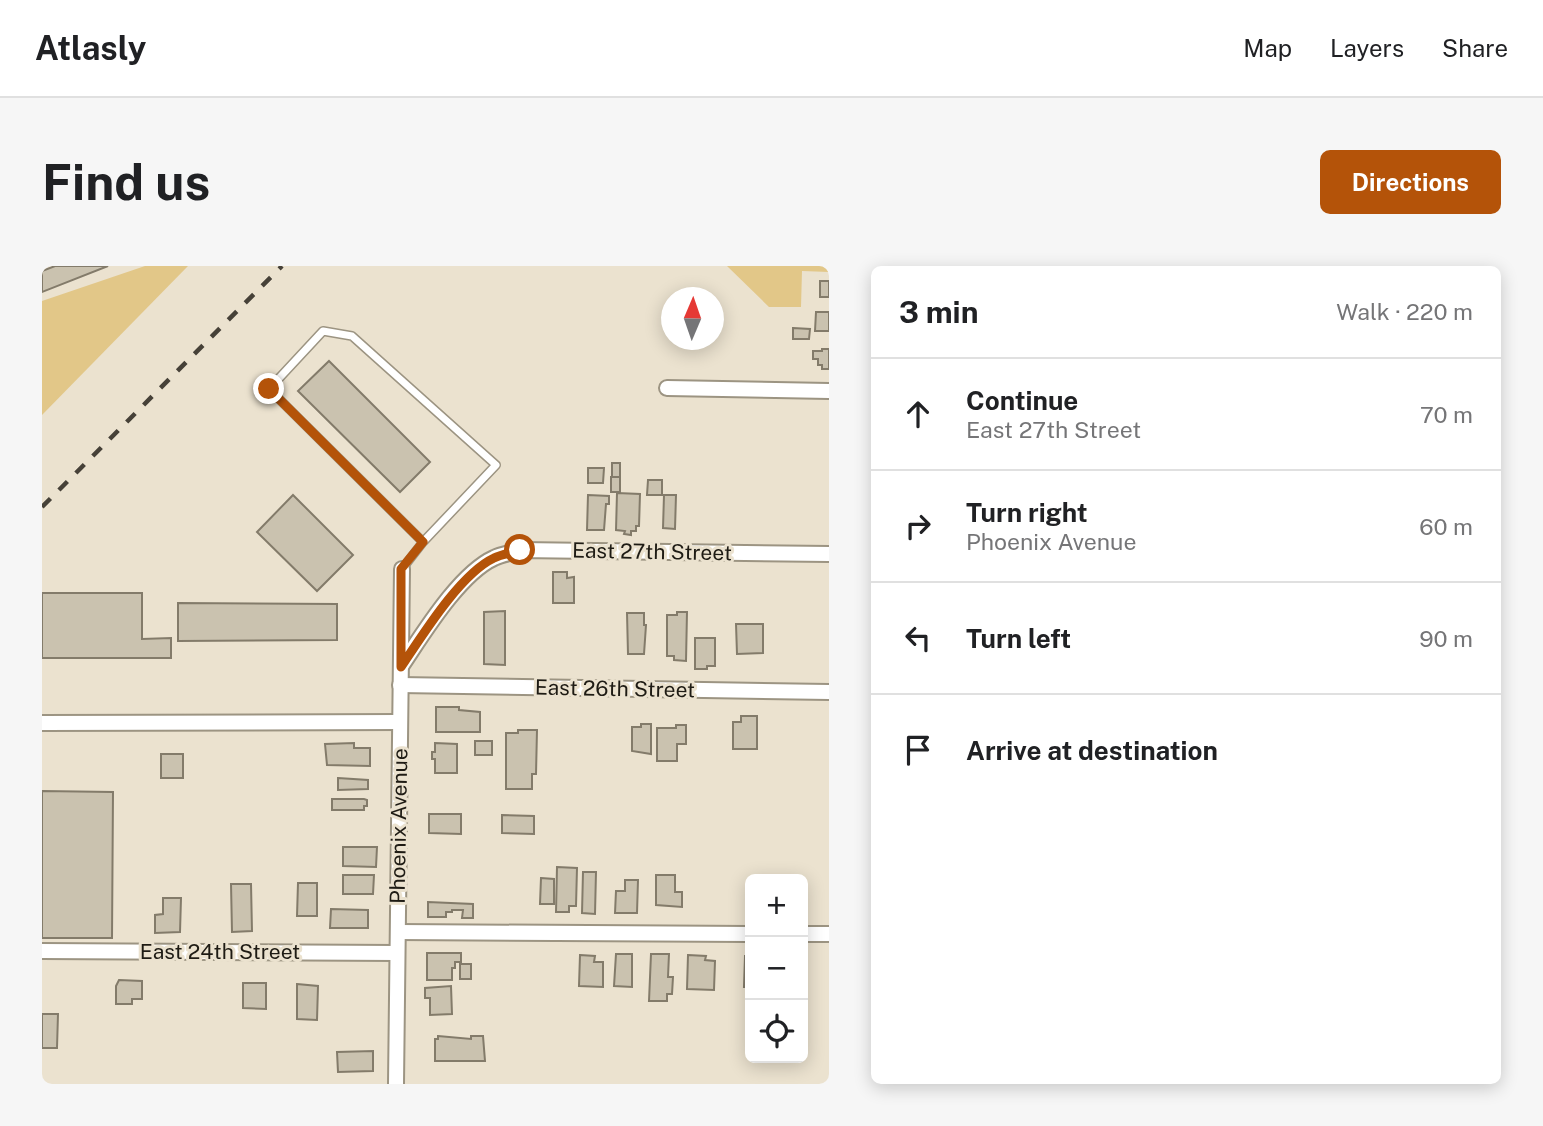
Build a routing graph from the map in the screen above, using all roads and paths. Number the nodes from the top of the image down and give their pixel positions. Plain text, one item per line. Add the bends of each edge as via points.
1 (667, 388) dead end
2 (829, 391) edge
3 (423, 542) junction
4 (829, 554) edge
5 (401, 569) joint
6 (401, 667) junction
7 (400, 685) junction
8 (829, 692) edge
9 (400, 722) junction
10 (42, 723) edge
11 (398, 932) junction
12 (745, 934) edge
13 (808, 934) edge
14 (829, 934) edge
15 (42, 951) edge
16 (397, 953) junction
17 (396, 1084) edge

1 - 2 street
3 - 3 lane via 496,465 352,336 323,331 269,389
3 - 5 lane
4 - 6 street, East 27th Street via 520,550 493,558 475,571 435,615
5 - 6 street, Phoenix Avenue
6 - 7 street, Phoenix Avenue
7 - 8 street, East 26th Street
7 - 9 street, Phoenix Avenue
9 - 10 street
9 - 11 street, Phoenix Avenue
11 - 12 street
11 - 16 street, Phoenix Avenue
13 - 14 street
15 - 16 street, East 24th Street
16 - 17 street, Phoenix Avenue

